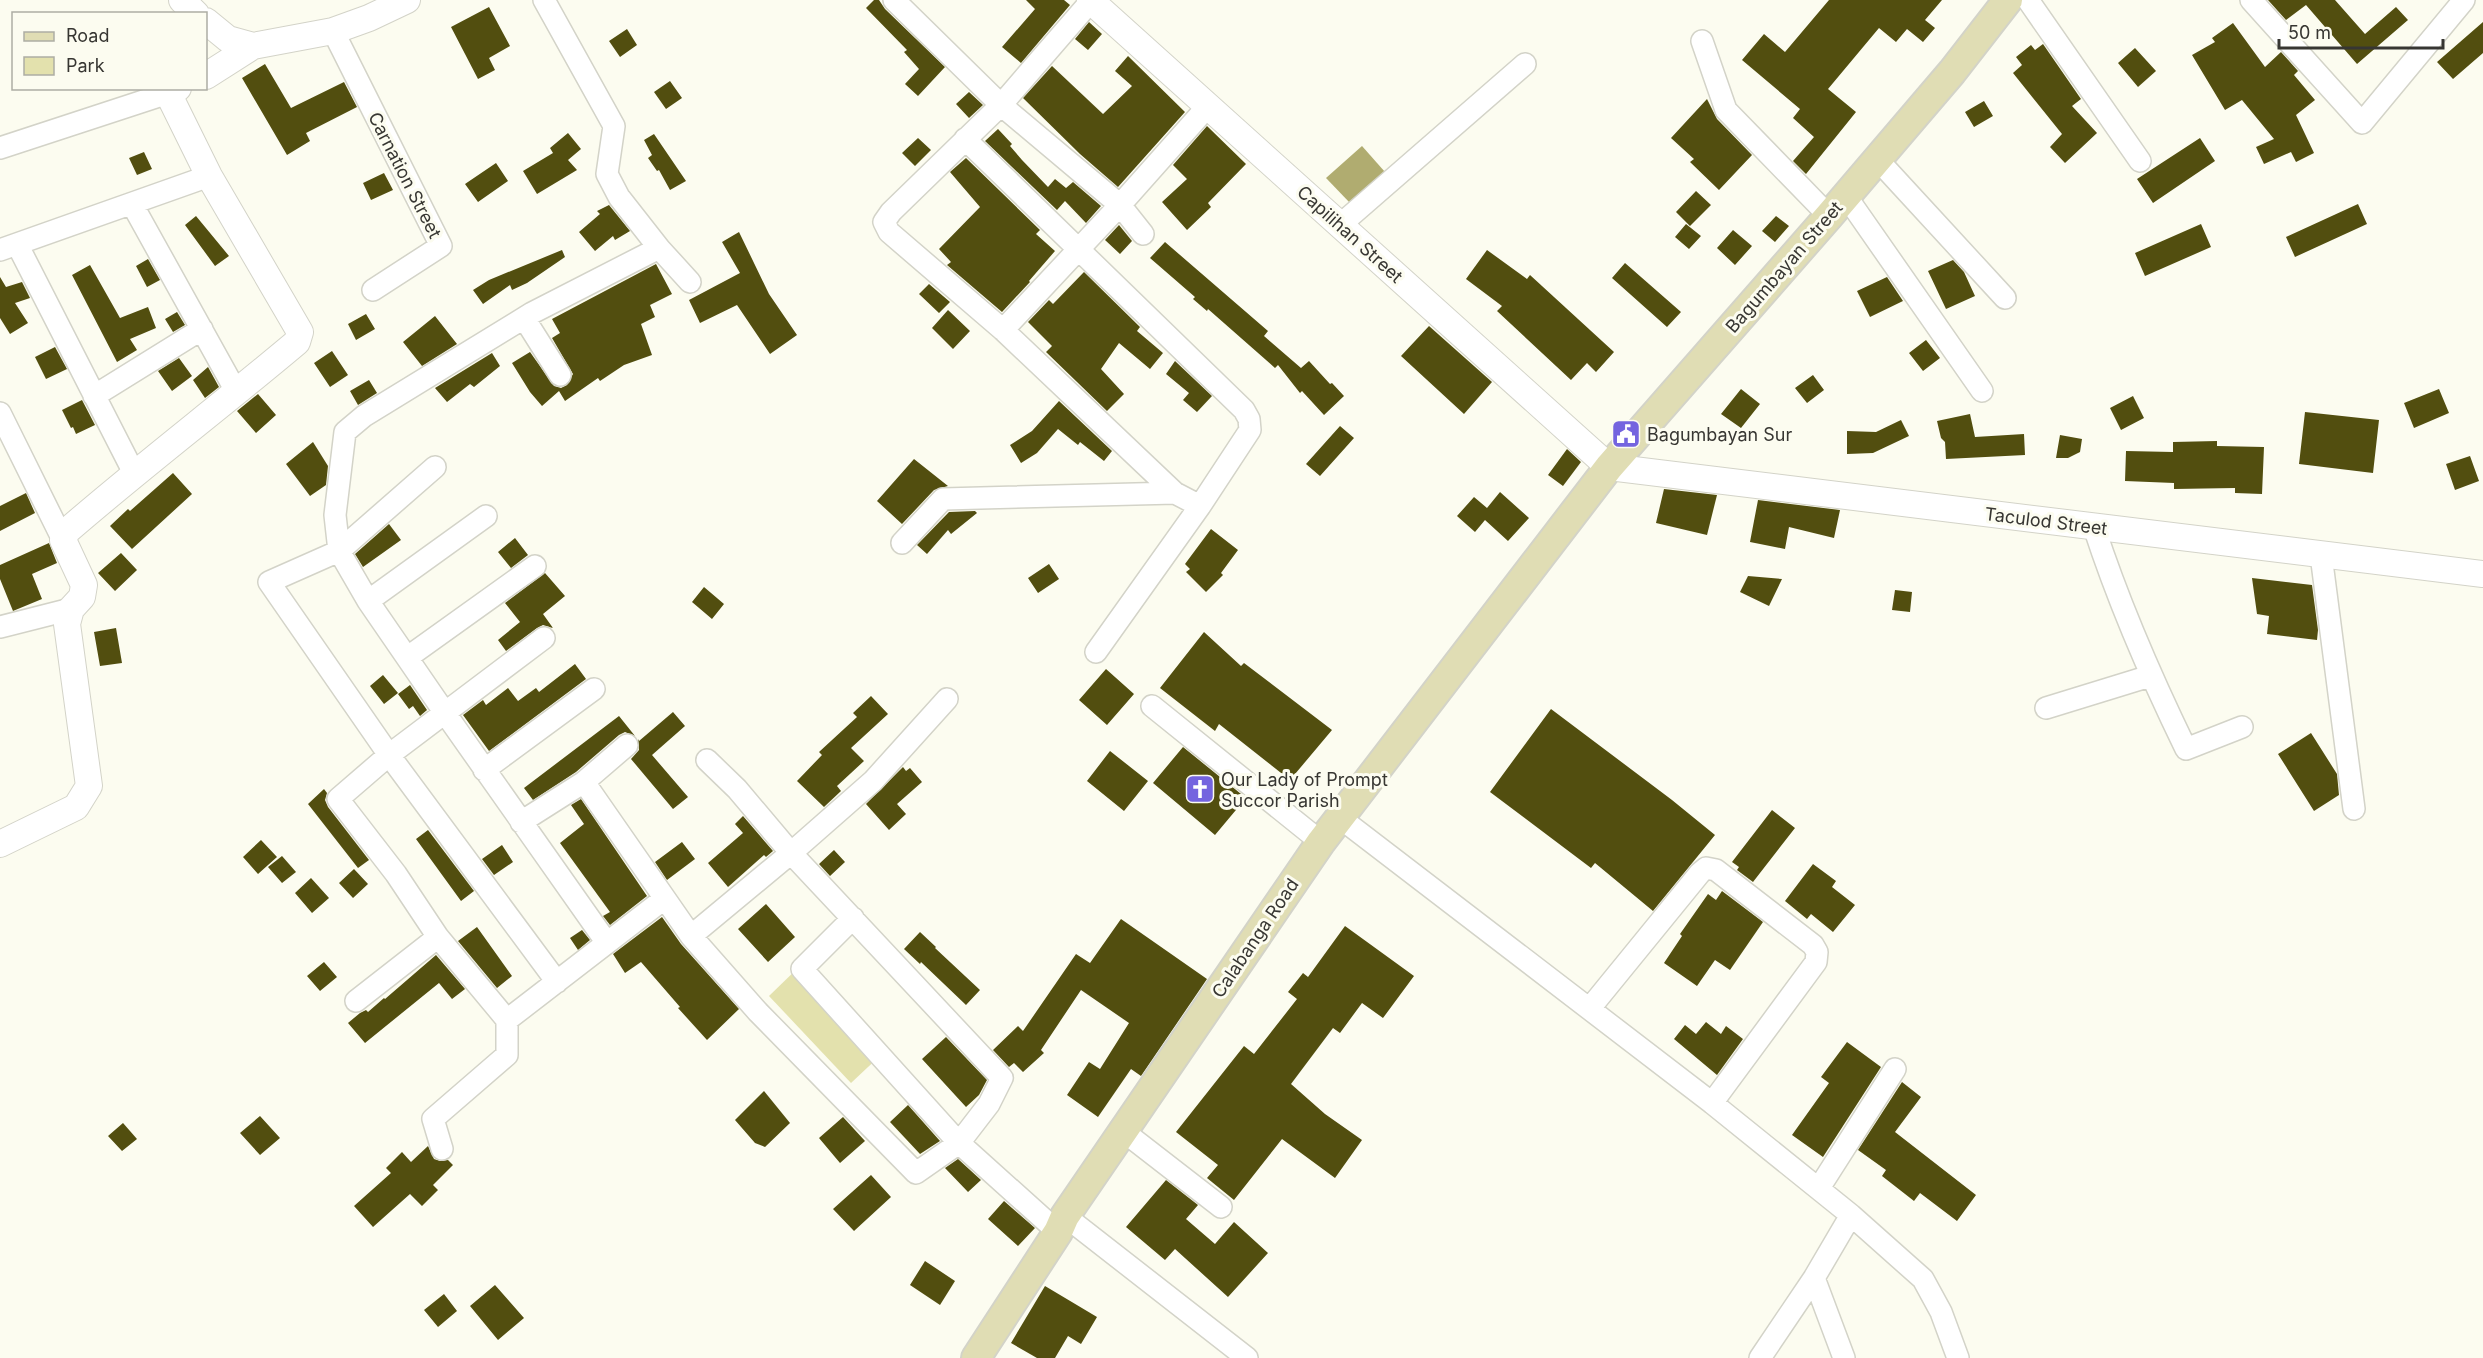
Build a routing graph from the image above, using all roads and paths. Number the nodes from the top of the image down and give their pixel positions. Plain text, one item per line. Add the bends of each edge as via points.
1 (182, 0) edge
2 (407, 0) edge
3 (544, 0) edge
4 (894, 0) edge
5 (1091, 0) edge
6 (2008, 0) edge
7 (2028, 0) edge
8 (2251, 0) edge
9 (2464, 0) edge
10 (194, 12) edge
11 (207, 22) edge
12 (333, 31) junction
13 (1702, 41) dead end
14 (254, 46) junction
15 (1525, 64) dead end
16 (207, 75) edge
17 (173, 91) edge
18 (1001, 105) junction
19 (1208, 106) junction
20 (965, 139) junction
21 (0, 148) edge
22 (1877, 159) junction
23 (2140, 162) dead end
24 (209, 176) junction
25 (132, 204) junction
26 (1120, 205) junction
27 (1838, 206) junction
28 (1340, 225) junction
29 (1143, 234) dead end
30 (9, 247) edge
31 (659, 248) junction
32 (1078, 249) junction
33 (690, 282) dead end
34 (373, 290) dead end
35 (2005, 298) dead end
36 (524, 318) junction
37 (202, 329) junction
38 (1003, 330) junction
39 (560, 375) dead end
40 (1982, 391) dead end
41 (237, 393) junction
42 (94, 396) junction
43 (0, 413) edge
44 (435, 467) dead end
45 (1609, 467) junction
46 (134, 473) junction
47 (1175, 493) junction
48 (1200, 506) junction
49 (486, 516) dead end
50 (2094, 527) junction
51 (1558, 533) joint
52 (63, 540) junction
53 (902, 543) dead end
54 (339, 551) junction
55 (2321, 555) junction
56 (535, 566) dead end
57 (2483, 574) edge
58 (368, 601) junction
59 (70, 609) junction
60 (0, 627) edge
61 (544, 638) dead end
62 (1096, 652) dead end
63 (408, 657) junction
64 (2150, 676) junction
65 (594, 689) dead end
66 (947, 699) dead end
67 (1152, 706) dead end
68 (2046, 708) dead end
69 (445, 713) junction
70 (2242, 727) dead end
71 (627, 745) dead end
72 (389, 755) junction
73 (707, 760) dead end
74 (484, 770) junction
75 (584, 782) junction
76 (2354, 809) dead end
77 (1340, 817) junction
78 (521, 822) junction
79 (1321, 842) junction
80 (0, 844) edge
81 (791, 853) junction
82 (664, 899) junction
83 (853, 918) junction
84 (691, 936) junction
85 (438, 937) junction
86 (608, 943) junction
87 (557, 982) junction
88 (356, 1001) dead end
89 (1590, 1008) junction
90 (507, 1020) junction
91 (1895, 1069) dead end
92 (1712, 1103) junction
93 (1123, 1131) junction
94 (959, 1143) junction
95 (442, 1149) dead end
96 (1819, 1188) junction
97 (1221, 1207) dead end
98 (1851, 1215) junction
99 (1062, 1224) junction
100 (1814, 1278) junction
101 (976, 1358) edge
102 (1247, 1358) edge
103 (1761, 1358) edge
104 (1844, 1358) edge
105 (1958, 1358) edge

1 - 10 street
2 - 12 street
3 - 31 street via 614,126 607,174 619,197
4 - 18 street
5 - 18 street
5 - 19 street, Capilihan Street
6 - 22 main road, Bagumbayan Street
7 - 23 street
8 - 9 street via 2361,123
11 - 14 street via 228,39
12 - 14 street
12 - 34 street, Carnation Street via 441,246
13 - 27 street via 1726,110
14 - 16 street
15 - 28 street
17 - 21 street
17 - 24 street
18 - 20 street
18 - 26 street
19 - 26 street
19 - 28 street, Capilihan Street
20 - 32 street
20 - 38 street via 884,222 888,232
22 - 27 main road, Bagumbayan Street
22 - 35 street
24 - 25 street
24 - 41 street via 300,332 297,342
25 - 30 street
25 - 37 street
26 - 29 street
26 - 32 street
27 - 40 street
27 - 45 main road, Bagumbayan Street
28 - 45 street, Capilihan Street
30 - 42 street
31 - 33 street
31 - 36 street
32 - 38 street
32 - 48 street via 1250,419 1250,430
36 - 39 street
36 - 54 street via 364,416 345,432 335,514
37 - 41 street
37 - 42 street
38 - 47 street
41 - 46 street
42 - 46 street
43 - 52 street
44 - 54 street
45 - 50 street, Taculod Street
45 - 51 main road, Bagumbayan Street
46 - 52 street via 68,531
47 - 48 street
47 - 53 street via 943,499
48 - 62 street
49 - 58 street
50 - 55 street, Taculod Street
50 - 64 street
51 - 77 main road, Calabanga Road
52 - 59 street via 84,585 82,597
54 - 58 street
54 - 72 street via 269,582
55 - 57 street, Taculod Street
55 - 76 street
56 - 63 street
58 - 63 street
59 - 60 street
59 - 80 street via 67,624 89,786 76,807
61 - 69 street
63 - 69 street
64 - 68 street
64 - 70 street via 2186,749
65 - 74 street
66 - 81 street via 873,781
67 - 79 street
69 - 72 street
69 - 74 street
71 - 75 street
72 - 85 street via 338,799
72 - 87 street
73 - 81 street
74 - 78 street
75 - 78 street
75 - 82 street
77 - 79 main road, Calabanga Road
77 - 89 street
78 - 86 street
79 - 93 main road, Calabanga Road
81 - 83 street
81 - 84 street
82 - 84 street
82 - 86 street
83 - 94 street via 1002,1078 989,1104
83 - 94 street via 802,969
84 - 94 street via 758,1012 916,1173
85 - 88 street
85 - 90 street
86 - 87 street
87 - 90 street
89 - 92 street
89 - 92 street via 1706,868 1716,870 1814,945 1816,962
90 - 95 street via 507,1055 433,1119
91 - 96 street
92 - 96 street
93 - 97 street
93 - 99 main road, Calabanga Road
94 - 99 street
96 - 98 street
98 - 100 street
98 - 105 street via 1923,1279 1941,1312
99 - 101 main road, Calabanga Road
99 - 102 street
100 - 103 street
100 - 104 street

